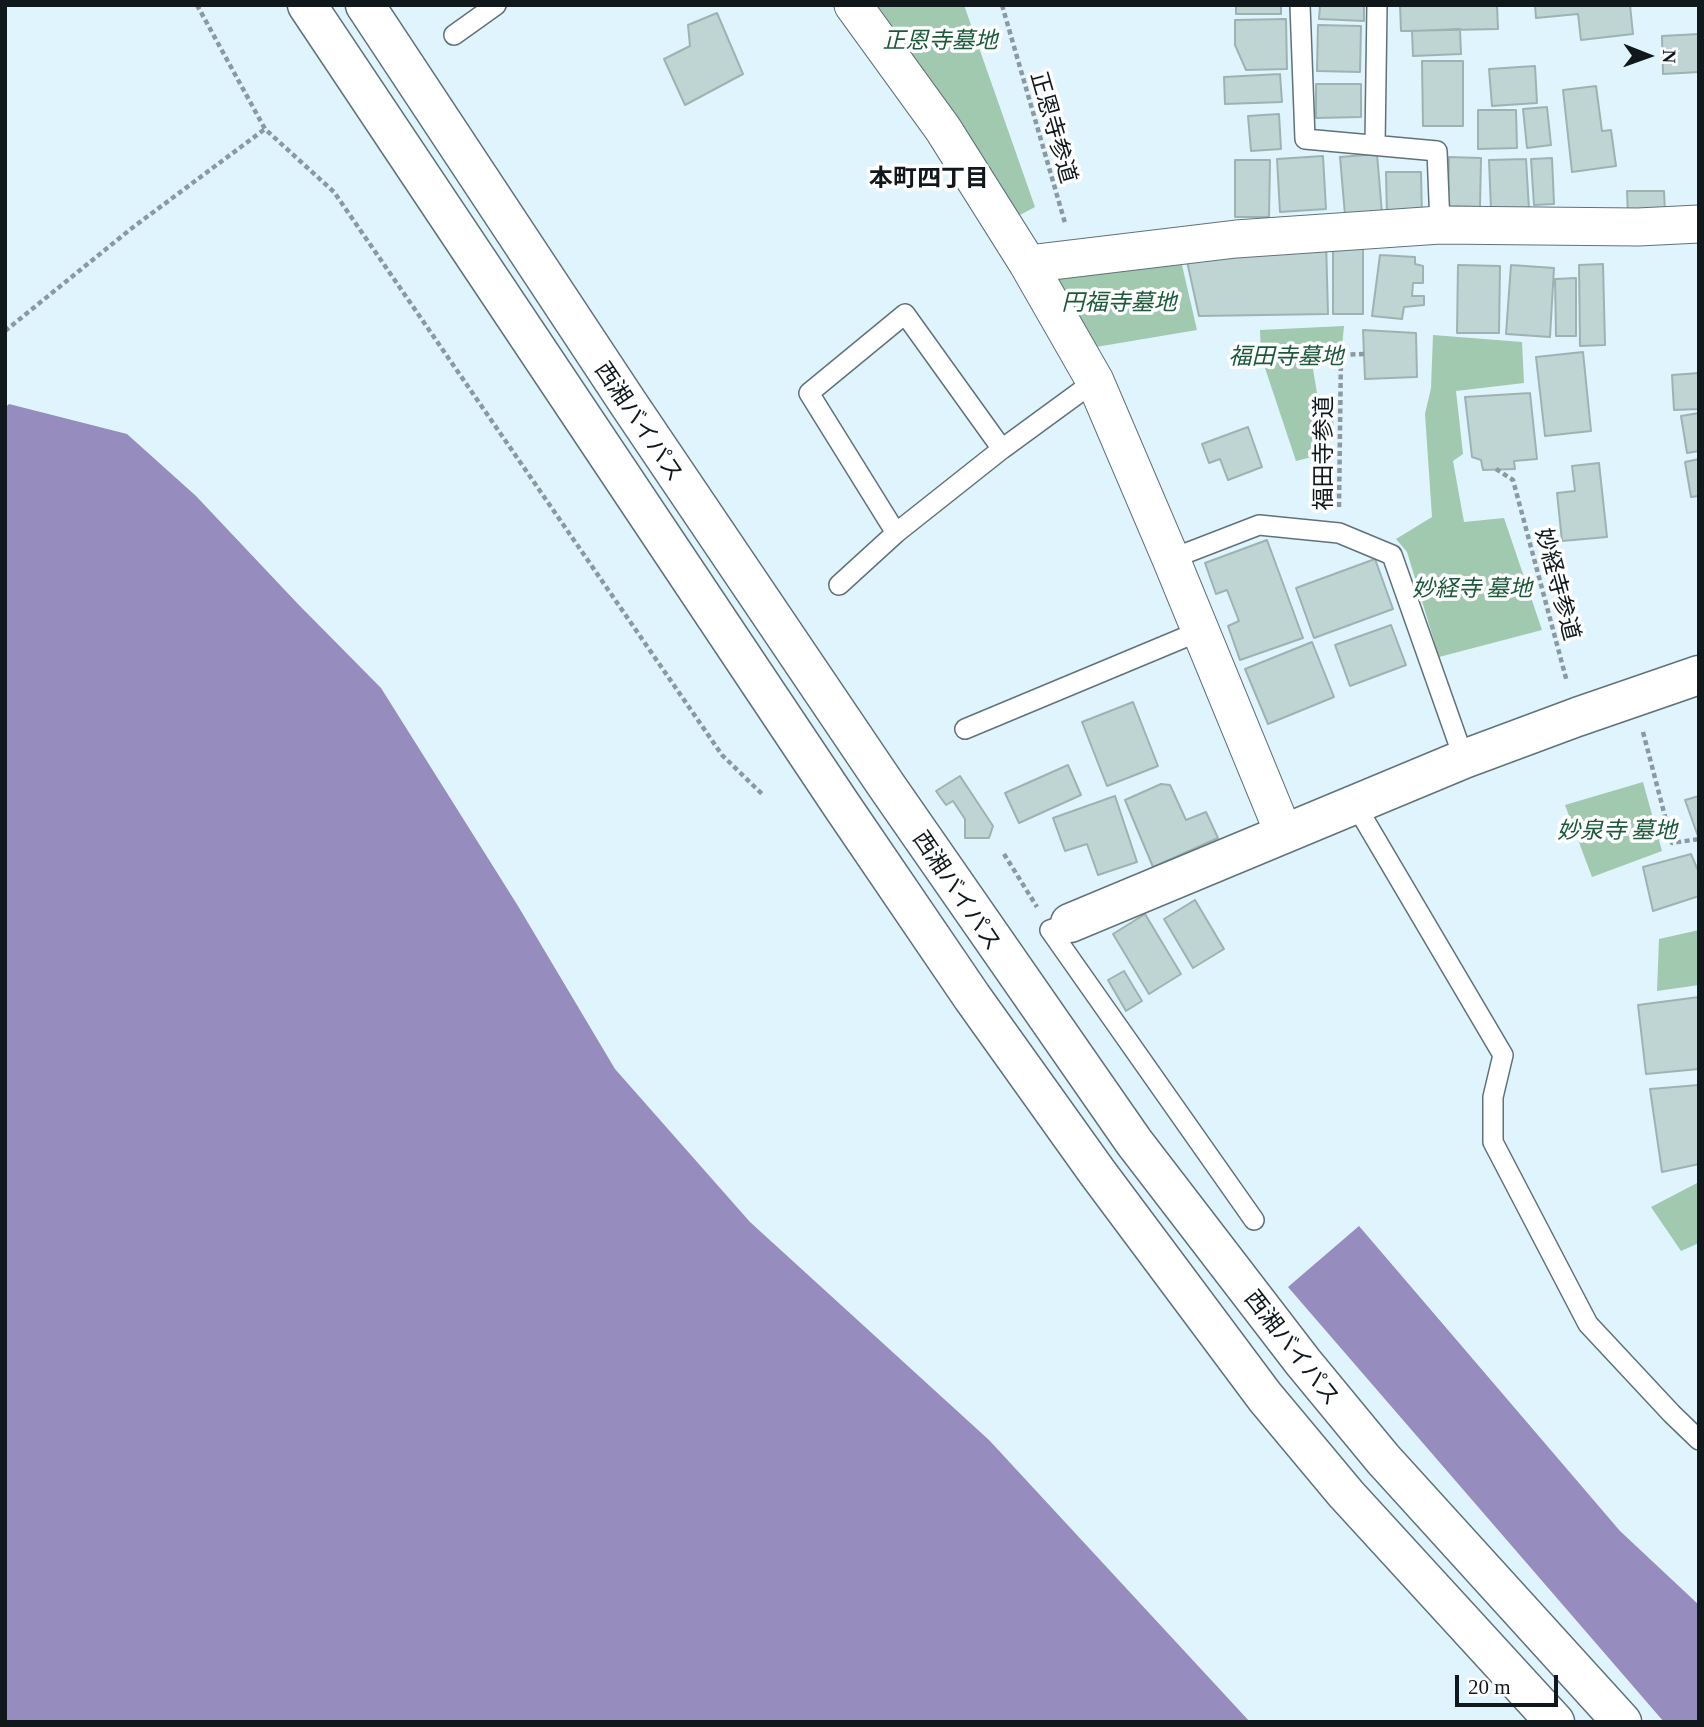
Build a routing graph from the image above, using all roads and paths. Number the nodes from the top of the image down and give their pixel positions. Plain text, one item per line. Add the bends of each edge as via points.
1 (197, 5) edge
2 (307, 5) edge
3 (365, 5) edge
4 (496, 5) edge
5 (853, 5) edge
6 (1002, 5) edge
7 (1300, 5) edge
8 (1377, 5) edge
9 (454, 35) dead end
10 (265, 130) junction
11 (1375, 145) junction
12 (1440, 225) junction
13 (1699, 225) edge
14 (1075, 258) junction
15 (1028, 264) junction
16 (5, 331) edge
17 (1364, 354) dead end
18 (1095, 381) junction
19 (1002, 449) junction
20 (1496, 469) dead end
21 (897, 533) junction
22 (1339, 533) junction
23 (1171, 559) junction
24 (839, 585) dead end
25 (1200, 631) junction
26 (1699, 675) edge
27 (1634, 697) junction
28 (1577, 717) junction
29 (965, 729) dead end
30 (1464, 759) junction
31 (763, 795) dead end
32 (1355, 804) junction
33 (1284, 834) junction
34 (1699, 839) edge
35 (1004, 854) dead end
36 (1029, 892) dead end
37 (1070, 923) joint
38 (1254, 1220) dead end
39 (1699, 1440) edge
40 (1555, 1722) edge
41 (1622, 1722) edge

1 - 10 path
2 - 40 main road, 西湘バイパス via 972,998 1265,1397 1346,1494
3 - 41 main road, 西湘バイパス via 886,785 1134,1142 1383,1460
4 - 9 lane
5 - 15 street via 943,130
6 - 14 path, 正恩寺参道
7 - 11 lane via 1305,139
8 - 11 lane
10 - 16 path via 132,228
10 - 31 path via 334,192 722,755
11 - 12 lane via 1437,151
12 - 13 street
12 - 14 street via 1236,239
14 - 15 street
15 - 18 street
17 - 22 path, 福田寺参道 via 1340,355
18 - 19 lane
18 - 23 street
19 - 21 lane
19 - 21 lane via 905,314 809,393
20 - 28 path, 妙経寺参道 via 1513,480
21 - 24 lane
22 - 23 lane via 1259,524
22 - 30 lane via 1392,555
23 - 25 street
25 - 29 lane
25 - 33 street
26 - 27 main road
27 - 28 main road
27 - 34 path via 1672,844
28 - 30 main road
30 - 32 main road
32 - 33 main road
32 - 39 lane via 1503,1055 1493,1097 1493,1142 1588,1324
33 - 37 main road
35 - 36 path
37 - 38 lane via 1050,930

